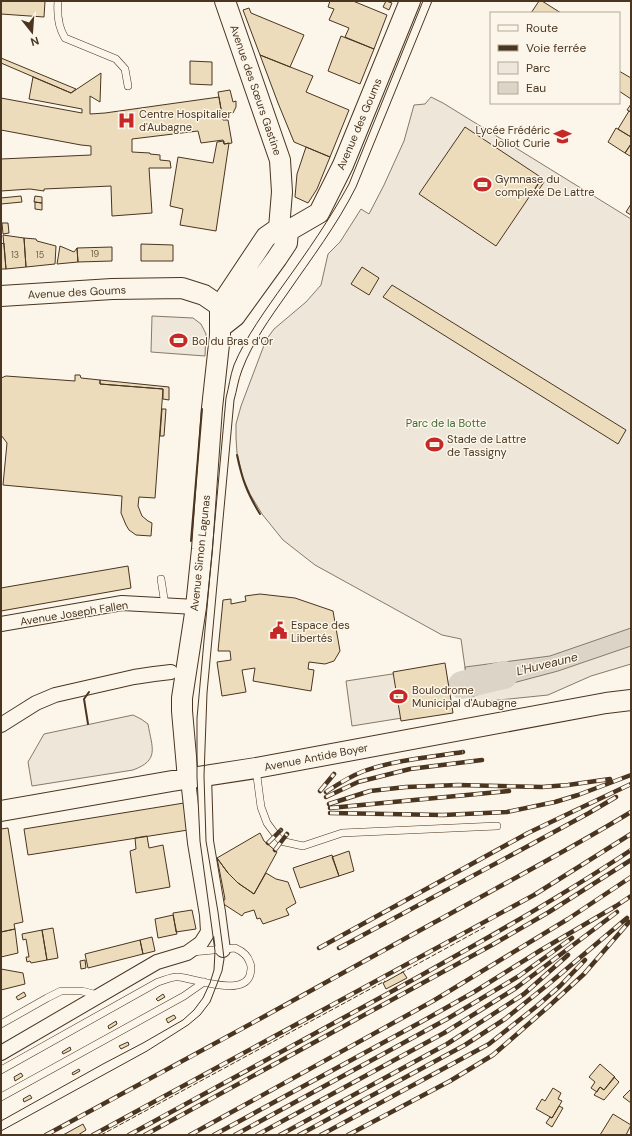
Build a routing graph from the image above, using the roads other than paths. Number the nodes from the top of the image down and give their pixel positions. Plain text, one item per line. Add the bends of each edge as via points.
1 (58, 1) edge
2 (225, 1) edge
3 (410, 1) edge
4 (128, 86) dead end
5 (283, 230) junction
6 (1, 296) edge
7 (220, 306) junction
8 (221, 327) junction
9 (161, 579) dead end
10 (165, 605) junction
11 (196, 607) junction
12 (1, 624) edge
13 (171, 672) dead end
14 (631, 700) edge
15 (1, 725) edge
16 (256, 768) junction
17 (196, 778) junction
18 (1, 811) edge
19 (497, 826) dead end
20 (223, 950) junction
21 (187, 953) junction
22 (204, 982) junction
23 (100, 996) junction
24 (1, 1024) edge
25 (1, 1052) edge
26 (1, 1070) edge
27 (1, 1097) edge

1 - 4 lane via 57,16 64,38 116,59 125,69
2 - 5 main road, Avenue des Sœurs Gastine via 280,160
3 - 5 main road, Avenue des Goums via 343,165 319,213
5 - 7 main road, Avenue des Goums via 266,237
5 - 8 main road, Avenue des Sœurs Gastine via 287,243 235,316
6 - 7 main road, Avenue des Goums via 112,289 182,288 204,295
7 - 8 main road, Avenue Simon Lagunas
8 - 11 main road, Avenue Simon Lagunas
9 - 10 lane
10 - 11 street, Avenue Joseph Fallen
10 - 12 street, Avenue Joseph Fallen via 122,603
11 - 17 main road, Avenue Simon Lagunas via 182,711
13 - 15 street via 134,677 55,695 36,703
14 - 16 main road, Avenue Antide Boyer
16 - 17 main road, Avenue Antide Boyer
16 - 19 lane via 261,807 266,823 285,842 303,846 342,832
17 - 18 main road, Avenue Antide Boyer
17 - 20 street
17 - 21 street via 195,843 208,932 201,943
20 - 21 lane
20 - 22 lane via 235,948 246,956 252,968 249,977 237,986
21 - 23 street via 156,962
22 - 26 lane via 177,977 158,982
22 - 27 lane via 184,996
23 - 24 lane via 82,991 62,991
23 - 25 street

